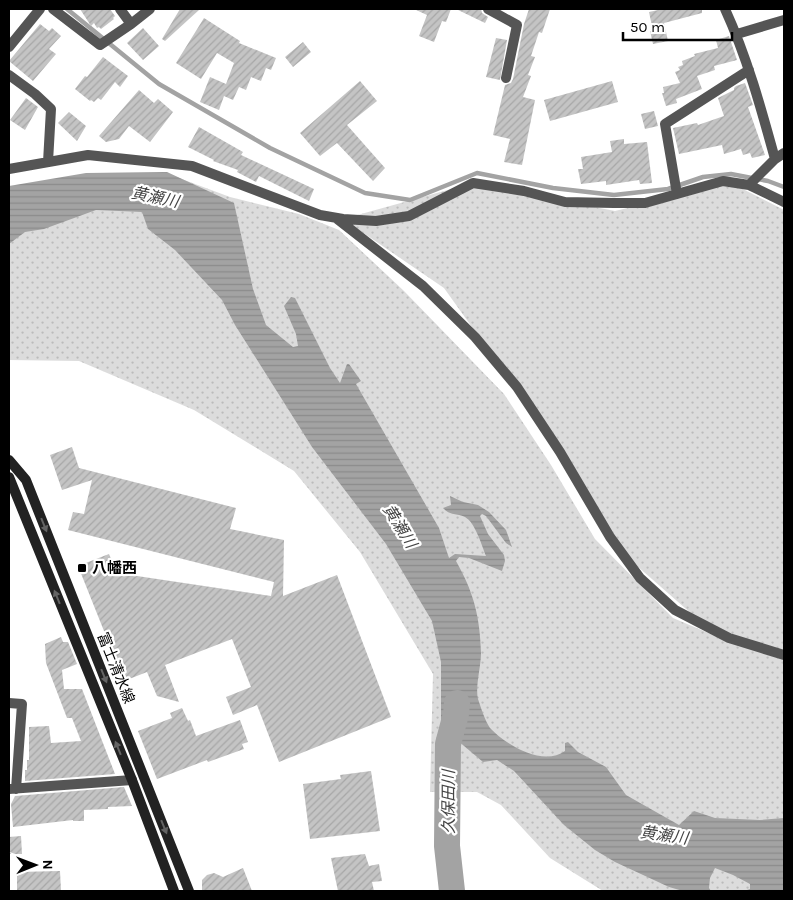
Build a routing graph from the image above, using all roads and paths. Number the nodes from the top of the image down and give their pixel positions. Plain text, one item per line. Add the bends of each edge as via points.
1 (40, 9) edge
2 (53, 9) edge
3 (120, 9) edge
4 (150, 9) edge
5 (488, 9) edge
6 (726, 9) edge
7 (784, 20) edge
8 (131, 24) junction
9 (737, 34) junction
10 (9, 47) edge
11 (749, 70) junction
12 (9, 75) edge
13 (506, 78) dead end
14 (784, 153) edge
15 (775, 159) junction
16 (48, 162) junction
17 (9, 169) edge
18 (749, 185) junction
19 (677, 194) junction
20 (784, 202) edge
21 (335, 218) junction
22 (9, 460) edge
23 (9, 477) edge
24 (784, 654) edge
25 (9, 703) edge
26 (132, 780) junction
27 (12, 789) edge
28 (174, 891) edge
29 (189, 891) edge

1 - 10 street
2 - 8 street via 100,45
3 - 8 street
4 - 8 street
5 - 13 street via 517,25
6 - 9 street
7 - 9 street
9 - 11 street
11 - 15 street
11 - 19 street via 665,124
12 - 16 street via 50,109
14 - 15 street
15 - 18 street
16 - 17 street
16 - 21 street via 88,155 192,166
18 - 19 street via 723,182
18 - 20 street
19 - 21 street via 645,203 565,202 473,184 409,216 376,221
21 - 24 street via 423,286 475,337 518,387 610,537 640,578 675,610 729,638
22 -> 29 main road, 富士清水線 via 26,480
26 -> 23 main road, 富士清水線
25 - 27 street via 22,704
26 - 27 street
26 - 28 main road, 富士清水線

